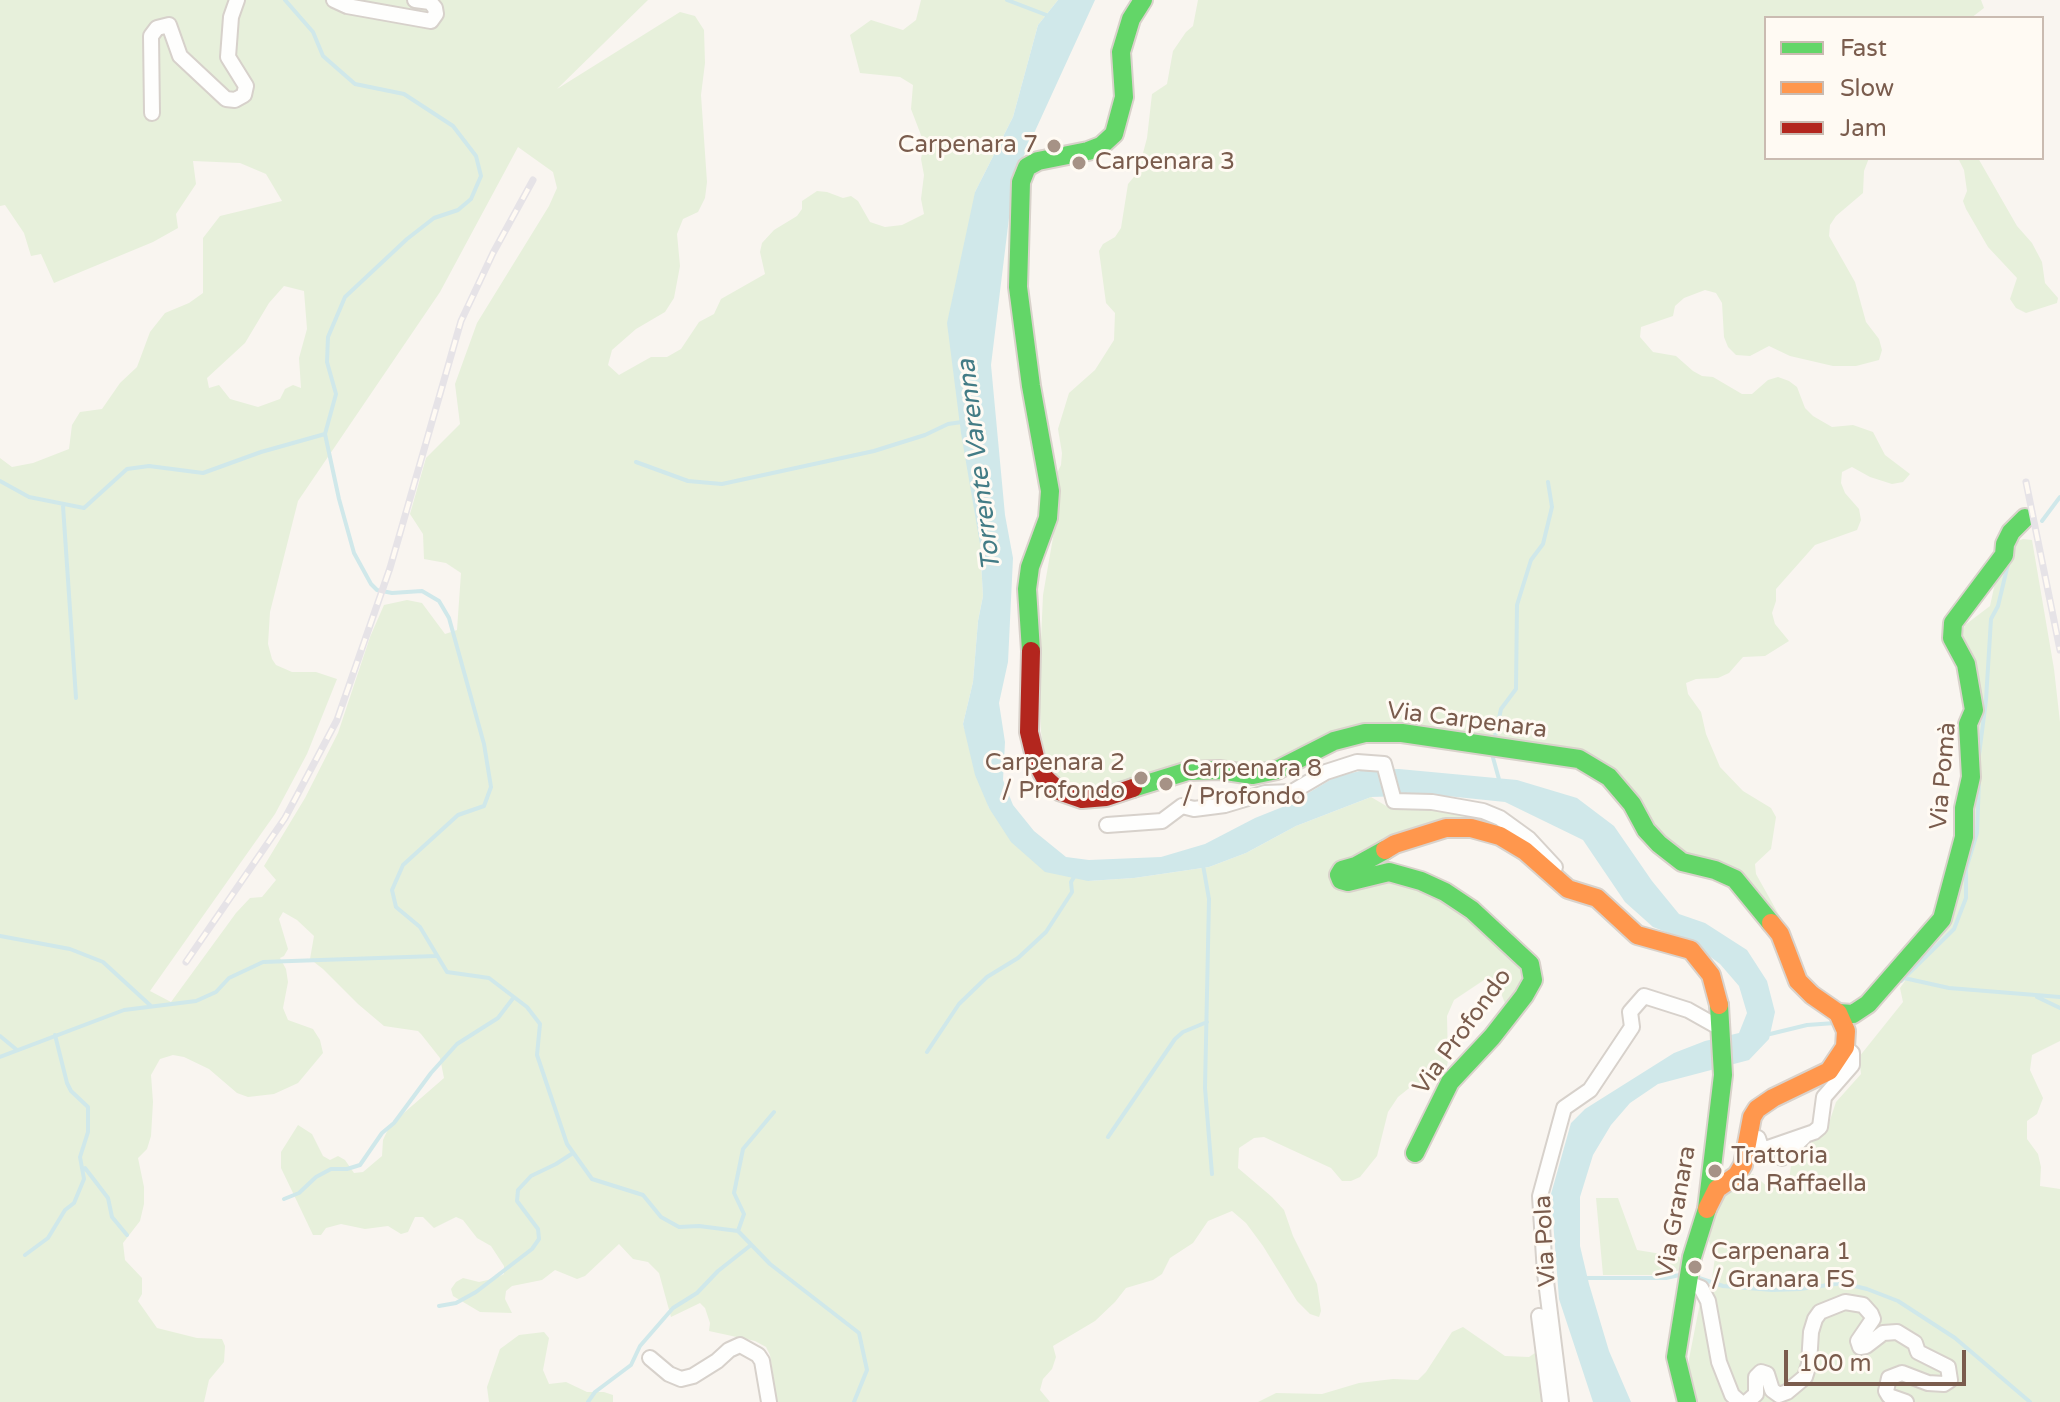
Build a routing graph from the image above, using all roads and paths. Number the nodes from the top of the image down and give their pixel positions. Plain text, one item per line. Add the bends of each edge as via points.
1 (237, 0) edge
2 (334, 0) edge
3 (415, 0) edge
4 (1143, 0) edge
5 (152, 113) dead end
6 (2025, 518) dead end
7 (1107, 825) dead end
8 (1589, 896) junction
9 (1668, 943) joint
10 (1843, 1027) junction
11 (1720, 1028) junction
12 (1807, 1134) junction
13 (1758, 1138) dead end
14 (1415, 1153) dead end
15 (1782, 1158) dead end
16 (1707, 1209) junction
17 (1688, 1283) junction
18 (1539, 1316) dead end
19 (650, 1358) dead end
20 (769, 1402) edge
21 (1550, 1402) edge
22 (1561, 1402) edge
23 (1687, 1402) edge
24 (1740, 1402) edge
25 (1747, 1402) edge
26 (1906, 1402) edge

1 - 5 street via 228,57 246,86 244,95 226,99 180,56 169,25 151,36
2 - 3 street via 431,21 435,8
4 - 10 street, Via Carpenara via 1121,52 1124,97 1114,134 1088,151 1038,161 1027,167 1021,182 1018,287 1050,491 1048,518 1027,589 1029,732 1045,778 1059,791 1082,799 1106,797 1188,771 1253,775 1277,770 1334,741 1365,733 1402,733 1579,759 1609,777 1646,830 1682,862 1735,879 1780,934 1798,981
6 - 10 street, Via Pomà via 1953,623 1952,638 1966,664 1974,710 1968,724 1971,777 1964,837 1942,919
7 - 8 street, Via Profondo via 1162,821 1182,806 1194,809 1292,792 1357,762 1384,764 1394,801 1432,802 1500,818
8 - 9 street, Via Profondo via 1637,935
8 - 14 street, Via Profondo via 1568,889 1500,836 1471,828 1446,828 1395,844 1342,870 1341,880 1348,882 1389,872 1445,892 1530,964 1533,980 1524,996 1450,1082
9 - 11 street, Via Granara via 1691,950 1711,975
10 - 12 street via 1852,1065 1824,1097 1820,1127
10 - 16 street via 1829,1071 1757,1109 1743,1165 1717,1189
11 - 16 street, Via Granara via 1723,1075
11 - 22 street, Via Pola via 1688,1010 1644,996 1630,1012 1632,1027 1590,1090 1564,1108 1540,1196
12 - 13 street via 1762,1150
12 - 15 street
16 - 17 street, Via Granara
17 - 23 street, Via Granara via 1676,1357
17 - 24 street via 1701,1288 1708,1301 1719,1362
18 - 21 street, Via Pola
19 - 20 street via 681,1379 740,1345 762,1361
25 - 26 street via 1756,1394 1761,1372 1779,1395 1805,1377 1815,1319 1845,1302 1863,1305 1873,1319 1858,1341 1860,1347 1883,1333 1897,1332 1915,1343 1918,1352 1948,1367 1950,1380 1944,1384 1902,1373 1889,1378 1889,1396

